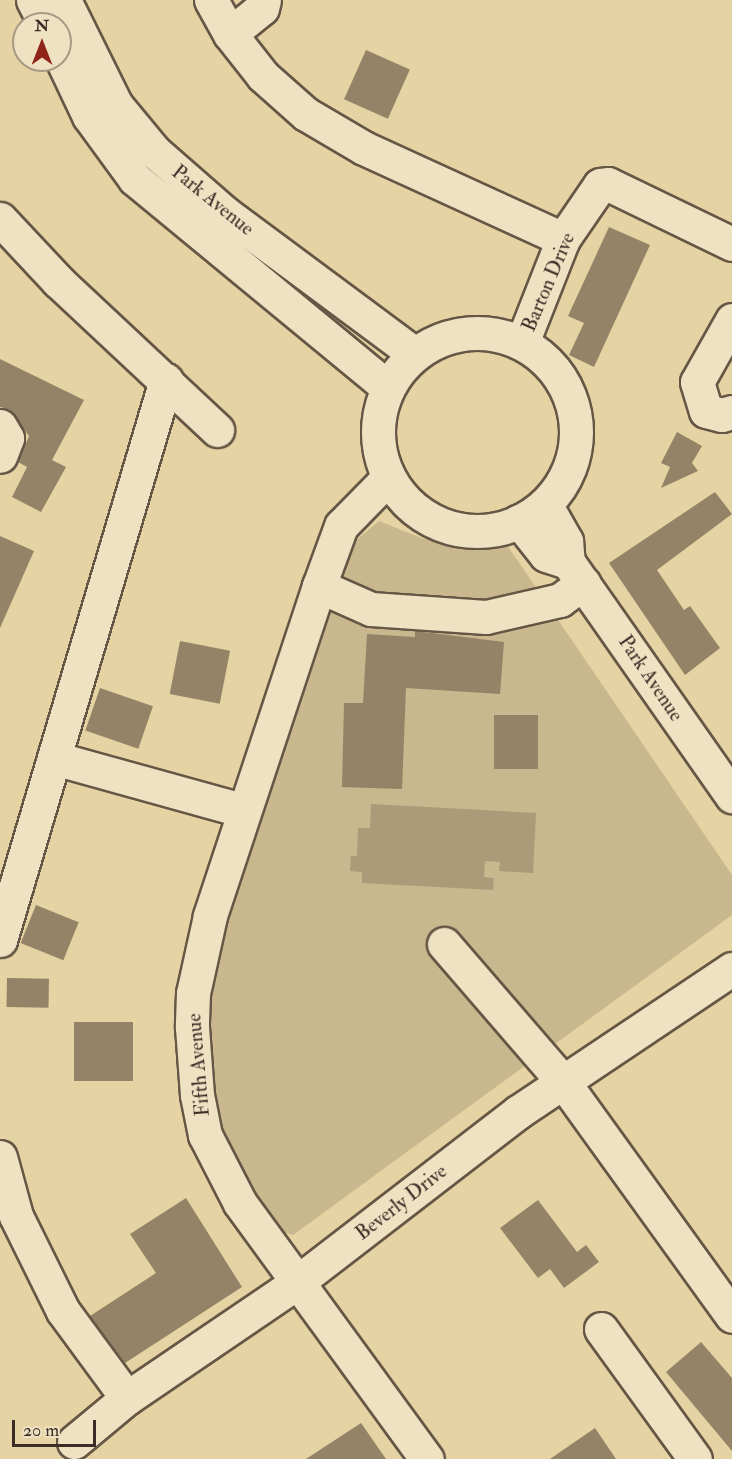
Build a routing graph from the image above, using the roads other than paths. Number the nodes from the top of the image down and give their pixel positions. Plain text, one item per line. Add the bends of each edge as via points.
1 (64, 0) edge
2 (211, 0) edge
3 (264, 0) edge
4 (230, 34) junction
5 (68, 72) edge
6 (155, 152) junction
7 (135, 179) junction
8 (0, 219) edge
9 (563, 239) junction
10 (262, 240) junction
11 (732, 244) edge
12 (242, 267) junction
13 (732, 320) edge
14 (522, 343) junction
15 (414, 354) junction
16 (166, 380) junction
17 (387, 387) junction
18 (732, 412) edge
19 (0, 426) edge
20 (218, 430) dead end
21 (0, 456) edge
22 (396, 489) junction
23 (532, 512) junction
24 (576, 573) junction
25 (319, 586) junction
26 (54, 758) junction
27 (732, 796) edge
28 (242, 810) junction
29 (0, 940) edge
30 (444, 944) dead end
31 (732, 969) edge
32 (564, 1083) junction
33 (0, 1157) edge
34 (296, 1283) junction
35 (732, 1316) edge
36 (601, 1329) dead end
37 (127, 1398) junction
38 (74, 1442) dead end
39 (427, 1459) edge
40 (695, 1459) edge

1 - 6 street, Park Avenue via 116,105
2 - 4 street
3 - 4 street via 262,8
4 - 9 street via 263,76 306,114 364,148
5 - 7 street, Park Avenue via 89,116
6 - 7 street
6 - 10 street, Park Avenue
7 - 12 street, Park Avenue
8 - 16 street via 58,282
9 - 11 street, Barton Drive via 593,190 608,184
9 - 14 street, Barton Drive
10 - 12 street
10 - 15 street, Park Avenue
12 - 17 street, Park Avenue
13 - 18 street via 697,382 706,411 722,415
14 - 15 street via 495,334 467,333 439,340
14 - 23 street via 564,383 574,411 576,440 569,468
15 - 17 street
16 - 20 street
16 - 26 street
17 - 22 street via 378,419 379,453
19 - 21 street via 7,438
22 - 23 street via 441,524 472,531
22 - 25 street, Fifth Avenue via 333,553
23 - 24 street, Park Avenue via 566,541
24 - 25 street via 560,600 486,617 371,609
24 - 27 street, Park Avenue
25 - 28 street, Fifth Avenue
26 - 28 street
26 - 29 street
28 - 34 street, Fifth Avenue via 210,916 193,993 196,1095 205,1135 240,1203
30 - 32 street
31 - 32 street, Beverly Drive
32 - 34 street, Beverly Drive via 518,1112
32 - 35 street
33 - 37 street via 16,1216 63,1311
34 - 37 street, Beverly Drive
34 - 39 street, Fifth Avenue
36 - 40 street
37 - 38 street, Beverly Drive

